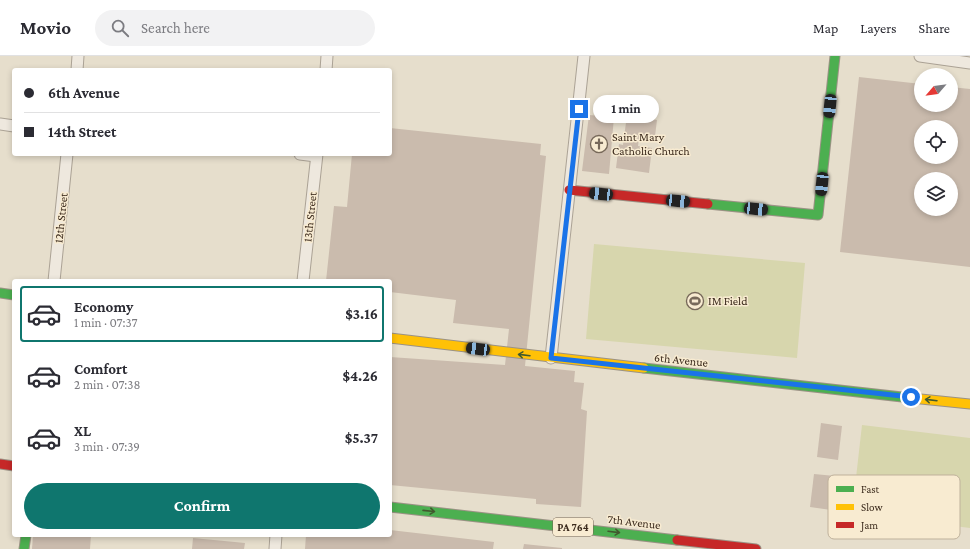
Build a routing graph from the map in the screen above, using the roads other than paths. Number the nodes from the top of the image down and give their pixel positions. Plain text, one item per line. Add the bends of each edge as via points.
1 (78, 56) edge
2 (327, 56) edge
3 (584, 56) edge
4 (836, 56) edge
5 (920, 56) edge
6 (970, 63) edge
7 (77, 68) edge
8 (326, 68) edge
9 (0, 124) edge
10 (12, 126) edge
11 (67, 156) edge
12 (316, 156) edge
13 (570, 190) junction
14 (54, 279) edge
15 (303, 279) edge
16 (0, 293) edge
17 (12, 295) edge
18 (392, 338) edge
19 (551, 358) junction
20 (970, 404) edge
21 (0, 464) edge
22 (12, 466) edge
23 (392, 507) edge
24 (26, 537) edge
25 (276, 537) edge
26 (24, 549) edge
27 (275, 549) edge
28 (756, 549) edge

1 - 7 street
2 - 8 street
3 - 13 street
4 - 13 main road via 818,215
5 - 6 street
9 - 10 street
11 - 14 street, 12th Street
12 - 15 street, 13th Street
13 - 19 street
16 - 17 main road
19 -> 18 main road, 6th Avenue
20 -> 19 main road, 6th Avenue
21 - 22 main road
23 -> 28 main road, 7th Avenue / PA 764
24 - 26 main road
25 - 27 street

